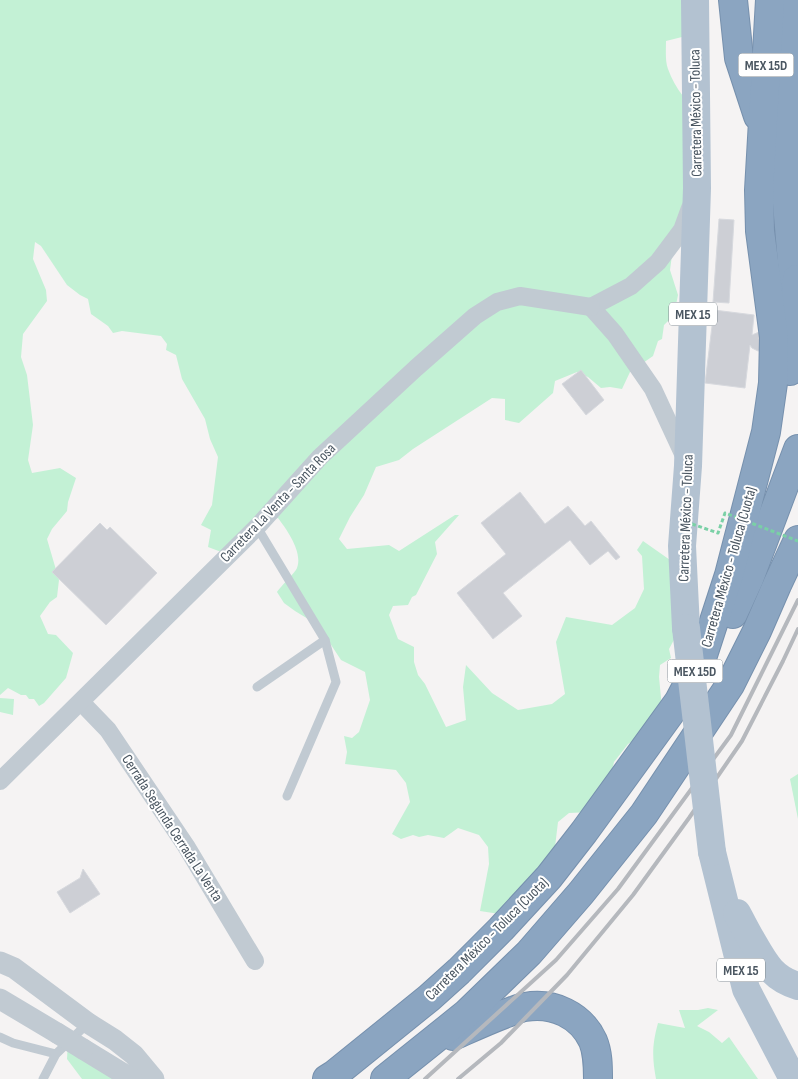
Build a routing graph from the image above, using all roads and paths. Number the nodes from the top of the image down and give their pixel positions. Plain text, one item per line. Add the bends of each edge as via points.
1 (695, 0) edge
2 (732, 0) edge
3 (770, 0) edge
4 (793, 0) edge
5 (762, 129) junction
6 (698, 188) junction
7 (798, 259) edge
8 (795, 298) junction
9 (591, 307) junction
10 (798, 449) edge
11 (688, 466) junction
12 (771, 519) junction
13 (692, 524) dead end
14 (257, 527) junction
15 (798, 540) edge
16 (325, 640) junction
17 (257, 687) dead end
18 (80, 702) junction
19 (0, 781) edge
20 (287, 796) dead end
21 (720, 884) junction
22 (584, 890) junction
23 (255, 961) dead end
24 (0, 962) edge
25 (798, 986) edge
26 (0, 999) edge
27 (88, 1023) junction
28 (0, 1037) edge
29 (56, 1043) junction
30 (418, 1053) junction
31 (43, 1079) edge
32 (132, 1079) edge
33 (154, 1079) edge
34 (327, 1079) edge
35 (386, 1079) edge
36 (598, 1079) edge
37 (793, 1079) edge

1 - 6 main road, Carretera México - Toluca / MEX 15
2 - 5 highway via 739,58
3 - 5 highway, Carretera México - Toluca (Cuota) / MEX 15D
4 - 8 highway via 784,63 785,179
5 - 34 highway, Carretera México - Toluca (Cuota) / MEX 15D via 760,231 774,337 773,384 766,432 730,575 703,654 679,701 548,878 459,971
6 - 9 street via 682,230 658,262 631,286
6 - 11 main road, Carretera México - Toluca / MEX 15
7 - 8 highway
8 - 12 highway via 788,402
9 - 11 street via 615,334 653,389
9 - 14 street, Carretera La Venta - Santa Rosa via 520,296 498,302 475,316 320,457
10 - 12 highway
11 - 21 main road, Carretera México - Toluca / MEX 15, bridge via 682,546 686,628 712,852
12 - 22 highway, MEX 15D via 714,659
13 - 15 path, bridge via 718,533 725,513
14 - 16 lane
14 - 18 street, Carretera La Venta - Santa Rosa
15 - 22 highway, MEX 15D via 730,685 644,814
16 - 17 lane
16 - 20 lane via 336,682
18 - 19 street, Carretera La Venta - Santa Rosa
18 - 23 street, Cerrada Segunda Cerrada La Venta via 108,730 186,846
21 - 25 main road via 765,963 781,979
21 - 37 main road, Carretera México - Toluca / MEX 15 via 746,989
22 - 30 highway, MEX 15D via 529,953 466,1014
24 - 27 street via 14,968
26 - 29 street
27 - 29 lane
27 - 33 street via 134,1055
28 - 29 lane via 14,1043
29 - 31 lane
29 - 32 street, bridge via 83,1049
30 - 35 highway, MEX 15D
30 - 36 highway via 522,1007 546,1006 569,1014 587,1031 597,1054

